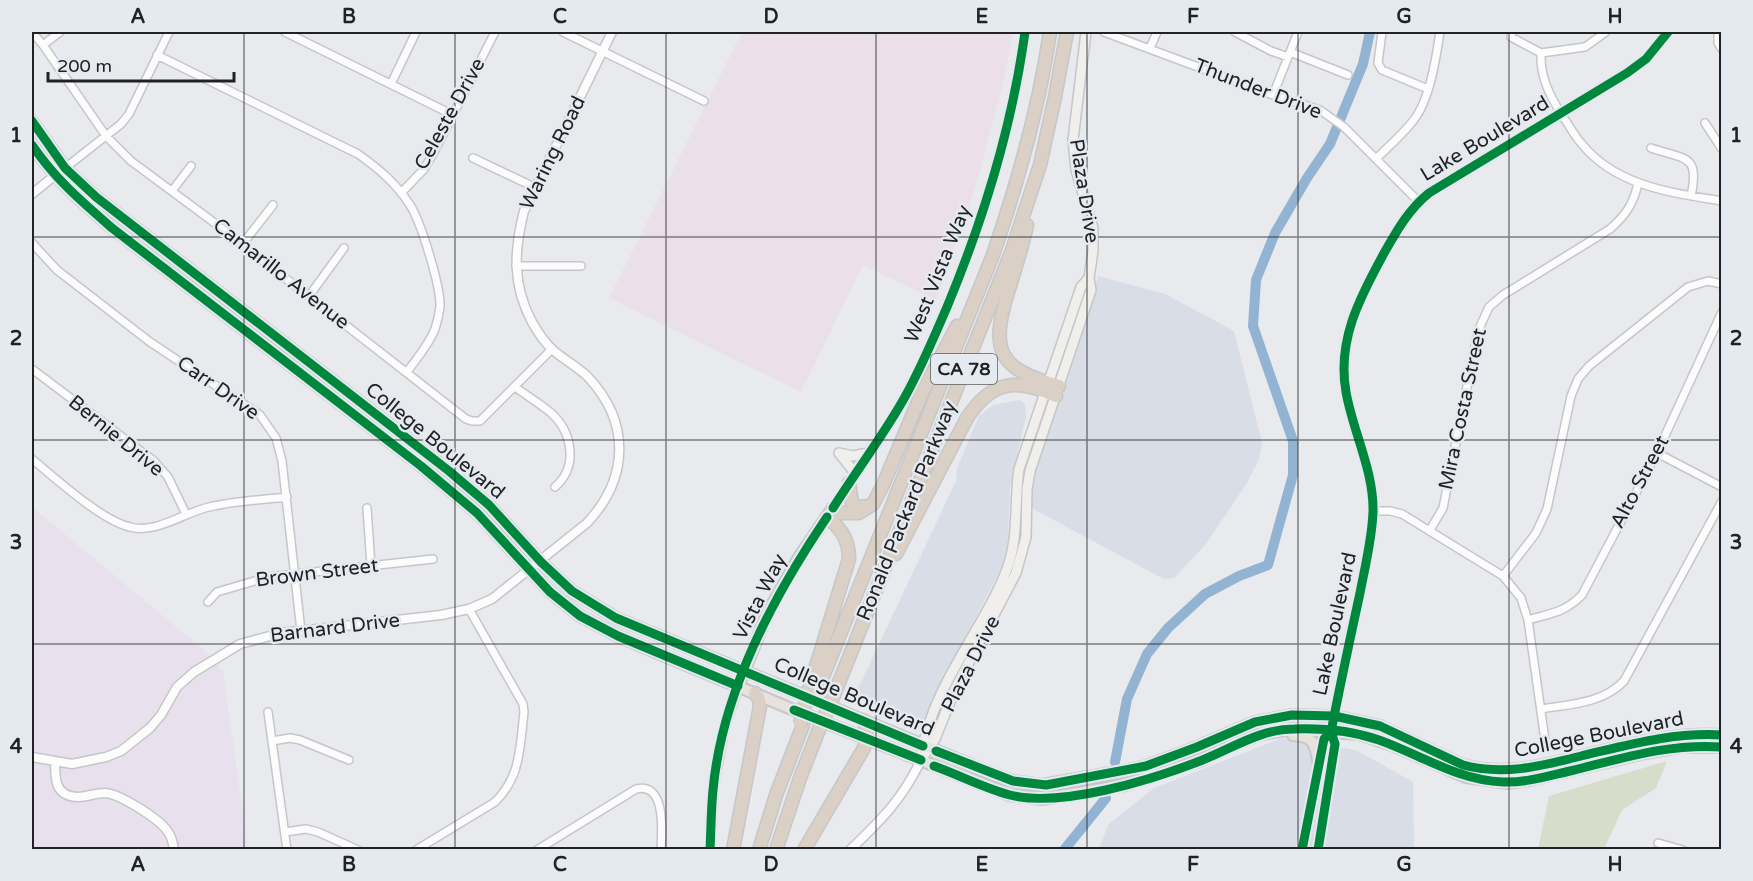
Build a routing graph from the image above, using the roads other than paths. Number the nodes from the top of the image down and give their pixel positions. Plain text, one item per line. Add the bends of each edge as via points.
1 (32, 32) edge
2 (60, 32) edge
3 (169, 32) edge
4 (285, 32) edge
5 (416, 32) edge
6 (495, 32) edge
7 (563, 32) edge
8 (612, 32) edge
9 (1025, 32) edge
10 (1050, 32) edge
11 (1067, 32) edge
12 (1086, 32) edge
13 (1104, 32) edge
14 (1157, 32) edge
15 (1235, 32) edge
16 (1298, 32) edge
17 (1382, 32) edge
18 (1440, 32) edge
19 (1512, 32) edge
20 (1606, 32) edge
21 (1668, 32) edge
22 (1718, 32) edge
23 (43, 45) junction
24 (1150, 48) junction
25 (1722, 49) edge
26 (602, 52) junction
27 (1541, 53) junction
28 (1289, 54) junction
29 (157, 55) junction
30 (1348, 75) dead end
31 (391, 84) junction
32 (1428, 90) junction
33 (1273, 95) junction
34 (704, 101) dead end
35 (1561, 113) junction
36 (453, 115) junction
37 (32, 121) edge
38 (1705, 123) dead end
39 (106, 136) junction
40 (32, 145) edge
41 (1651, 148) dead end
42 (1722, 149) edge
43 (473, 158) dead end
44 (1377, 158) junction
45 (1040, 165) junction
46 (191, 166) dead end
47 (65, 168) junction
48 (54, 176) junction
49 (1638, 183) junction
50 (534, 187) junction
51 (172, 191) junction
52 (400, 193) junction
53 (32, 194) edge
54 (1691, 196) junction
55 (1418, 201) junction
56 (1722, 201) edge
57 (273, 205) dead end
58 (32, 243) edge
59 (242, 246) junction
60 (344, 248) dead end
61 (516, 266) junction
62 (581, 266) dead end
63 (1722, 284) edge
64 (309, 296) junction
65 (972, 303) junction
66 (1722, 312) edge
67 (552, 350) junction
68 (32, 369) edge
69 (406, 372) junction
70 (515, 387) junction
71 (1053, 389) junction
72 (868, 453) junction
73 (1657, 453) junction
74 (32, 459) edge
75 (852, 478) junction
76 (555, 487) dead end
77 (1722, 487) edge
78 (287, 497) junction
79 (1722, 501) edge
80 (873, 504) junction
81 (367, 508) dead end
82 (1373, 511) junction
83 (830, 513) junction
84 (186, 514) junction
85 (1430, 530) junction
86 (1012, 552) junction
87 (1023, 555) junction
88 (433, 559) dead end
89 (541, 562) junction
90 (371, 566) junction
91 (530, 570) junction
92 (882, 572) junction
93 (295, 574) junction
94 (1503, 576) junction
95 (208, 602) dead end
96 (469, 609) junction
97 (1528, 620) junction
98 (301, 631) junction
99 (963, 653) junction
100 (968, 665) junction
101 (744, 670) junction
102 (738, 686) junction
103 (814, 687) junction
104 (755, 693) junction
105 (1541, 709) junction
106 (268, 712) dead end
107 (1334, 716) junction
108 (865, 721) junction
109 (1331, 732) junction
110 (1722, 735) edge
111 (1257, 736) junction
112 (867, 739) junction
113 (272, 741) junction
114 (926, 747) junction
115 (1546, 747) dead end
116 (1722, 747) edge
117 (1187, 751) junction
118 (32, 757) edge
119 (349, 760) dead end
120 (921, 760) junction
121 (55, 762) junction
122 (1319, 765) junction
123 (1472, 767) junction
124 (1447, 770) junction
125 (1013, 781) junction
126 (1140, 782) junction
127 (1032, 784) junction
128 (996, 790) junction
129 (1017, 796) junction
130 (285, 832) junction
131 (1658, 843) dead end
132 (174, 849) edge
133 (287, 849) edge
134 (358, 849) edge
135 (416, 849) edge
136 (537, 849) edge
137 (661, 849) edge
138 (710, 849) edge
139 (733, 849) edge
140 (759, 849) edge
141 (776, 849) edge
142 (804, 849) edge
143 (850, 849) edge
144 (1302, 849) edge
145 (1318, 849) edge
146 (1683, 849) edge

1 - 23 street, Camarillo Avenue
2 - 23 street
3 - 29 street
4 - 31 street
5 - 31 street
6 - 36 street, Celeste Drive
7 - 26 street
8 - 26 street, Waring Road
9 - 72 main road, West Vista Way via 1008,124 971,247 922,364
10 - 65 highway, Ronald Packard Parkway / CA 78 via 1018,175 993,255
11 - 45 highway, Ronald Packard Parkway / CA 78
12 - 71 main road, Plaza Drive via 1073,140 1076,170 1093,228 1091,290
13 - 24 street, Thunder Drive
14 - 24 street
15 - 28 street via 1271,51
16 - 28 street
17 - 32 street via 1378,63 1382,70
18 - 32 street
19 - 27 street via 1511,37
20 - 27 street via 1585,46
21 - 35 main road, Lake Boulevard via 1646,59
22 - 25 street
23 - 39 street, Camarillo Avenue
24 - 33 street, Thunder Drive
26 - 34 street
26 - 50 street, Waring Road
27 - 35 street via 1543,79
28 - 30 street
28 - 33 street
29 - 39 street via 129,114
29 - 52 street via 358,154 384,173
31 - 36 street
32 - 44 street via 1414,121
33 - 44 street, Thunder Drive via 1320,110
35 - 49 street via 1594,158
35 - 55 main road, Lake Boulevard
36 - 52 street, Celeste Drive via 424,169
37 - 47 main road, College Boulevard
38 - 42 street
39 - 47 street
39 - 51 street, Camarillo Avenue via 131,161
40 - 48 main road, College Boulevard
41 - 54 street via 1693,166
43 - 50 street
44 - 55 street, Thunder Drive
45 - 71 highway via 998,335 1008,361
45 - 92 highway, Ronald Packard Parkway / CA 78 via 1011,253
46 - 51 street
47 - 48 street
47 - 89 main road, College Boulevard via 96,197 449,471 489,505
48 - 53 street
48 - 91 main road, College Boulevard via 112,228 421,466 477,513
49 - 54 street
49 - 85 street, Mira Costa Street via 1631,207 1611,229 1489,307 1479,331 1443,508
50 - 61 street, Waring Road via 517,237
51 - 59 street, Camarillo Avenue
52 - 69 street via 418,220 440,307 434,331
54 - 56 street
55 - 82 main road, Lake Boulevard via 1398,228 1362,294 1352,316 1345,349 1346,393
57 - 59 street
58 - 78 street, Carr Drive via 57,270 150,342 260,415 276,438
59 - 64 street, Camarillo Avenue
60 - 64 street
61 - 62 street
61 - 67 street, Waring Road via 523,301
63 - 94 street via 1708,281 1688,287 1578,379 1547,508 1536,533
64 - 69 street, Camarillo Avenue
65 - 80 highway via 953,331 921,395
65 - 103 highway, Ronald Packard Parkway / CA 78
66 - 73 street, Alto Street
67 - 70 street, Camarillo Avenue
67 - 89 street, Waring Road via 586,376 605,399 616,421 619,456 613,486 600,509
68 - 84 street, Bernie Drive via 154,461 168,477
69 - 70 street, Camarillo Avenue via 472,421 480,421
70 - 76 street via 550,412 570,445 568,469
71 - 86 main road, Plaza Drive via 1019,469
71 - 87 main road, Plaza Drive via 1030,471
71 - 92 highway via 1011,384 992,390 981,399 967,418 899,550
72 - 75 main road, West Vista Way
72 - 75 main road via 839,453
73 - 77 street
73 - 97 street, Alto Street via 1582,595 1571,606
74 - 84 street via 108,518 130,528 154,527
75 - 80 highway via 852,503 858,507
75 - 83 main road, West Vista Way
78 - 84 street via 228,503
78 - 93 street, Carr Drive
79 - 105 street via 1624,681 1605,697
80 - 83 highway via 859,513
81 - 90 street
82 - 85 street via 1402,514
82 - 107 main road, Lake Boulevard via 1369,549
83 - 101 main road, Vista Way via 768,612
83 - 103 highway via 846,537 849,559
85 - 94 street
86 - 87 main road
86 - 99 main road, Plaza Drive via 1001,583
87 - 100 main road, Plaza Drive
88 - 90 street, Brown Street
89 - 91 street, Waring Road
89 - 101 main road, College Boulevard via 572,591 616,618
90 - 93 street, Brown Street
91 - 96 street, Barnard Drive via 492,599
91 - 102 main road, College Boulevard via 550,592 599,627
92 - 141 highway, Ronald Packard Parkway / CA 78, bridge
93 - 95 street, Brown Street via 253,580 217,591
93 - 98 street, Carr Drive
94 - 97 street via 1521,598
96 - 98 street, Barnard Drive
96 - 135 street via 523,704 516,774 495,802
97 - 105 street
98 - 121 street, Barnard Drive via 240,644 194,672 177,687 150,728 121,751 87,762
99 - 100 main road
99 - 114 main road, Plaza Drive via 925,733
100 - 114 main road, Plaza Drive via 935,739
101 - 102 main road, Vista Way
101 - 108 main road, College Boulevard
102 - 104 main road, College Boulevard
102 - 138 main road, Vista Way via 724,728 713,788
103 - 140 highway, Ronald Packard Parkway / CA 78
104 - 112 main road, College Boulevard
104 - 139 highway via 760,706
105 - 115 street
106 - 113 street
107 - 109 main road, Lake Boulevard
107 - 117 main road, College Boulevard via 1292,715 1255,722
107 - 123 main road, College Boulevard via 1380,726
108 - 112 highway
108 - 114 main road, College Boulevard
109 - 111 main road, College Boulevard via 1292,729
109 - 122 street via 1324,740
109 - 124 main road, College Boulevard via 1378,740
109 - 145 street via 1335,744
110 - 123 main road, College Boulevard via 1678,735 1529,769
111 - 122 main road via 1309,738 1314,742
111 - 126 main road, College Boulevard
112 - 120 main road, College Boulevard
112 - 142 highway
113 - 119 street via 300,740
113 - 130 street
114 - 120 main road, Plaza Drive
114 - 125 main road, College Boulevard
116 - 124 main road, College Boulevard via 1680,747 1507,783
117 - 126 main road via 1185,758 1144,773
117 - 127 main road, College Boulevard via 1146,766 1062,783
118 - 121 street, Barnard Drive
120 - 128 main road, College Boulevard
120 - 143 street via 889,812
121 - 132 street via 55,781 64,793 76,797 104,793 126,799 163,825
122 - 144 street
123 - 124 main road via 1468,771 1451,766
125 - 127 main road, College Boulevard
125 - 128 main road
126 - 129 main road, College Boulevard via 1064,797
127 - 129 main road
128 - 129 main road, College Boulevard
130 - 133 street
130 - 134 street via 306,829
131 - 146 street
136 - 137 street via 643,787 657,797

